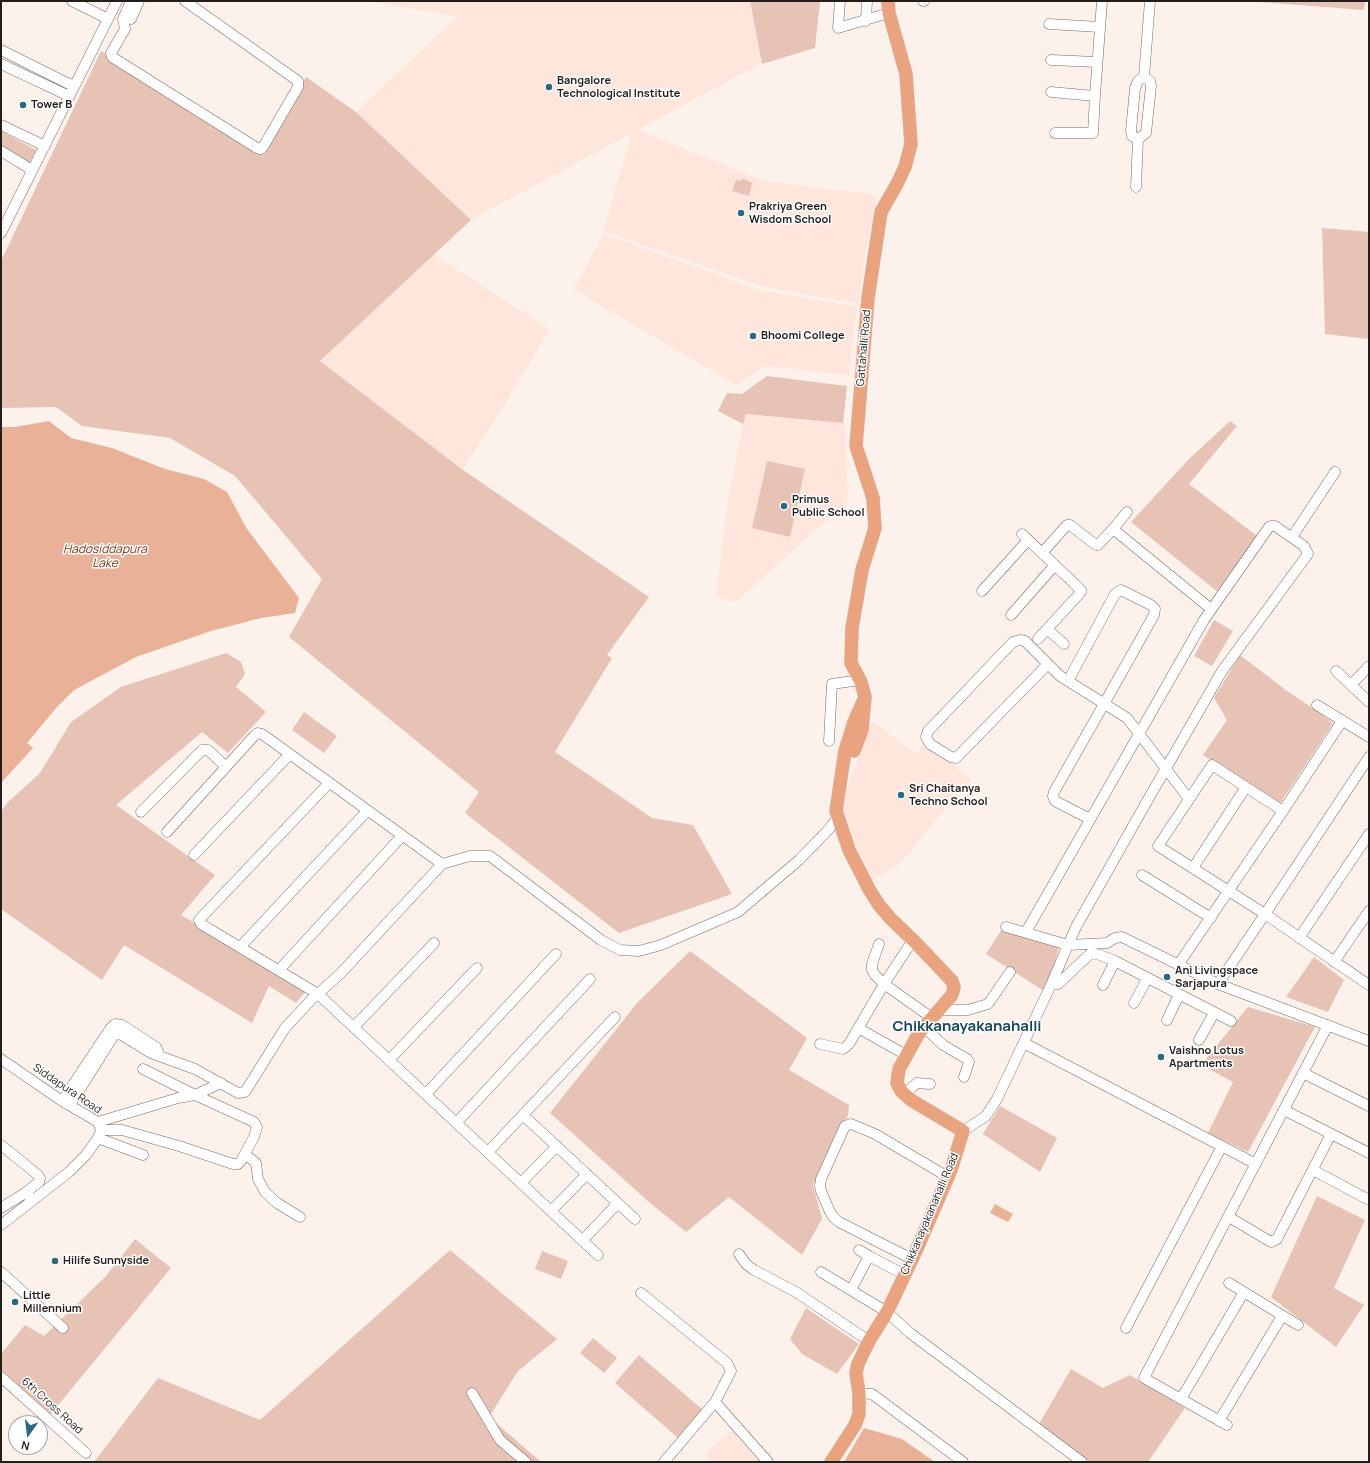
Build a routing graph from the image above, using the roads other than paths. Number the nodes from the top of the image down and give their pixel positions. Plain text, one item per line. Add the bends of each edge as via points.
1 (72, 1) edge
2 (117, 1) edge
3 (131, 1) edge
4 (139, 1) edge
5 (185, 1) edge
6 (840, 1) edge
7 (867, 1) edge
8 (1102, 1) edge
9 (1150, 1) edge
10 (889, 7) edge
11 (108, 19) junction
12 (130, 21) dead end
13 (866, 21) junction
14 (1049, 24) dead end
15 (1100, 27) junction
16 (1, 50) edge
17 (1052, 60) dead end
18 (1097, 62) junction
19 (1, 64) edge
20 (1144, 76) junction
21 (75, 85) junction
22 (1051, 92) dead end
23 (69, 96) junction
24 (1094, 96) junction
25 (1, 125) edge
26 (1055, 133) dead end
27 (1138, 139) junction
28 (45, 146) junction
29 (1, 151) edge
30 (32, 170) junction
31 (1136, 187) dead end
32 (5, 214) edge
33 (1, 233) edge
34 (1335, 472) dead end
35 (1127, 512) dead end
36 (1113, 529) junction
37 (1292, 538) junction
38 (1042, 553) junction
39 (1055, 565) junction
40 (982, 591) dead end
41 (1211, 609) junction
42 (1011, 615) dead end
43 (1047, 629) junction
44 (1038, 639) dead end
45 (1064, 644) dead end
46 (1048, 664) junction
47 (1369, 666) edge
48 (1336, 671) dead end
49 (860, 680) junction
50 (1068, 681) junction
51 (1351, 685) junction
52 (1369, 702) edge
53 (1104, 704) junction
54 (1317, 705) dead end
55 (1342, 721) junction
56 (1139, 733) junction
57 (1369, 737) edge
58 (829, 741) dead end
59 (290, 754) junction
60 (1369, 757) edge
61 (226, 767) junction
62 (1166, 768) junction
63 (329, 783) junction
64 (1246, 787) junction
65 (1189, 799) junction
66 (367, 811) junction
67 (1283, 811) junction
68 (141, 812) dead end
69 (838, 817) junction
70 (1090, 819) junction
71 (167, 832) dead end
72 (1369, 834) edge
73 (402, 836) junction
74 (194, 855) dead end
75 (442, 864) junction
76 (1193, 868) junction
77 (1142, 875) dead end
78 (1229, 891) junction
79 (1369, 911) edge
80 (1265, 914) junction
81 (1211, 918) junction
82 (1006, 927) dead end
83 (1026, 932) junction
84 (1299, 938) junction
85 (913, 940) junction
86 (434, 943) dead end
87 (879, 944) dead end
88 (1068, 945) junction
89 (240, 947) junction
90 (556, 954) dead end
91 (1115, 961) junction
92 (1334, 962) junction
93 (1178, 964) junction
94 (477, 968) dead end
95 (279, 970) junction
96 (1010, 972) dead end
97 (1148, 978) junction
98 (590, 979) dead end
99 (884, 984) junction
100 (1052, 984) junction
101 (1218, 984) junction
102 (1103, 985) dead end
103 (1369, 985) edge
104 (318, 994) junction
105 (1180, 995) junction
106 (1134, 1003) dead end
107 (1214, 1012) junction
108 (615, 1017) dead end
109 (932, 1018) junction
110 (1167, 1020) dead end
111 (1231, 1021) dead end
112 (1328, 1025) junction
113 (354, 1027) junction
114 (858, 1028) junction
115 (1199, 1040) dead end
116 (1369, 1041) edge
117 (1024, 1042) junction
118 (820, 1044) dead end
119 (906, 1055) junction
120 (1, 1059) edge
121 (389, 1060) junction
122 (143, 1069) dead end
123 (1303, 1073) junction
124 (964, 1077) dead end
125 (221, 1083) junction
126 (930, 1084) dead end
127 (426, 1094) junction
128 (905, 1094) junction
129 (195, 1095) junction
130 (66, 1103) junction
131 (1369, 1106) edge
132 (1284, 1110) junction
133 (523, 1115) junction
134 (456, 1122) junction
135 (99, 1130) junction
136 (963, 1131) junction
137 (1331, 1134) junction
138 (1, 1144) edge
139 (557, 1146) junction
140 (1222, 1146) junction
141 (488, 1152) junction
142 (1369, 1153) edge
143 (245, 1154) junction
144 (143, 1155) dead end
145 (1256, 1164) junction
146 (1313, 1170) junction
147 (587, 1174) junction
148 (948, 1177) junction
149 (521, 1183) junction
150 (25, 1193) junction
151 (33, 1200) junction
152 (1369, 1200) edge
153 (618, 1203) junction
154 (1, 1208) edge
155 (551, 1211) junction
156 (300, 1217) dead end
157 (1229, 1217) junction
158 (635, 1219) dead end
159 (1, 1225) edge
160 (583, 1240) junction
161 (859, 1250) dead end
162 (739, 1254) dead end
163 (598, 1255) dead end
164 (869, 1256) junction
165 (912, 1259) junction
166 (1, 1272) edge
167 (821, 1272) dead end
168 (904, 1275) junction
169 (1229, 1283) dead end
170 (851, 1290) junction
171 (1244, 1292) junction
172 (641, 1293) dead end
173 (887, 1312) junction
174 (1282, 1316) junction
175 (1298, 1325) dead end
176 (63, 1328) dead end
177 (1126, 1328) dead end
178 (869, 1341) junction
179 (1, 1377) edge
180 (472, 1392) dead end
181 (859, 1393) junction
182 (1181, 1399) junction
183 (715, 1402) junction
184 (86, 1453) dead end
185 (526, 1462) edge
186 (664, 1462) edge
187 (768, 1462) edge
188 (831, 1462) edge
189 (963, 1462) edge
190 (1082, 1462) edge

1 - 11 street
2 - 11 street
3 - 5 street via 123,19 125,29 111,53 112,57 256,148 263,147 298,87 298,81
4 - 12 street
6 - 13 street via 838,28
7 - 13 street
8 - 15 street
9 - 20 street
10 - 13 street
10 - 49 main road, Gattahalli Road via 906,74 911,144 905,167 881,212 868,298 856,446 873,498 876,528 862,570 852,628 851,663
11 - 21 street
14 - 15 street
15 - 18 street
16 - 21 street
17 - 18 street
18 - 24 street
19 - 23 street
20 - 27 street via 1150,80 1151,86 1146,133
20 - 27 street via 1134,88 1131,131 1132,136
21 - 23 street
22 - 24 street
23 - 28 street
24 - 26 street via 1094,133
25 - 28 street
27 - 31 street
28 - 30 street
29 - 30 street
30 - 32 street
32 - 33 street
34 - 37 street
35 - 36 street
36 - 38 street via 1096,545 1067,525
36 - 41 street
37 - 41 street via 1276,526 1269,527
37 - 62 street via 1304,546 1308,554 1222,671
38 - 39 street
38 - 40 street via 1025,537
39 - 42 street
39 - 43 street via 1081,590
41 - 56 street
43 - 44 street
43 - 45 street
46 - 46 street via 1025,641 1014,642 928,731 926,736 930,744 951,758 956,758
46 - 50 street
47 - 51 street
48 - 51 street
49 - 58 street via 832,684
49 - 69 main road, Gattahalli Road via 865,697 845,751 836,811
50 - 53 street
50 - 53 street via 1116,594 1122,590 1151,605 1155,610 1154,615
51 - 52 street
53 - 56 street via 1127,718
53 - 70 street via 1052,796 1055,801
54 - 55 street
55 - 57 street
55 - 67 street
56 - 62 street
56 - 70 street
59 - 61 street via 258,733
59 - 63 street
59 - 74 street
60 - 80 street
61 - 68 street via 208,750 202,750
61 - 71 street
62 - 65 street
62 - 88 street
63 - 66 street
63 - 89 street via 200,920 201,924
64 - 65 street via 1212,765
64 - 67 street
64 - 76 street
65 - 76 street via 1158,846
66 - 73 street
66 - 89 street
67 - 78 street
69 - 75 street via 799,860 738,912 661,945 640,951 620,950 601,940 490,856 470,856
69 - 85 main road via 849,850 868,889 891,919
70 - 83 street
72 - 84 street
73 - 75 street
73 - 95 street
75 - 104 street via 340,974
76 - 78 street
77 - 81 street
78 - 80 street
78 - 81 street
79 - 92 street
80 - 84 street
80 - 101 street
81 - 93 street
82 - 83 street
83 - 88 street
84 - 92 street
85 - 99 street
85 - 109 main road via 952,981 954,987 952,995
86 - 113 street
87 - 99 street via 872,968
88 - 93 street via 1107,942 1122,937
88 - 100 street
89 - 95 street
90 - 127 street
91 - 97 street
91 - 100 street via 1091,953 1058,984
91 - 102 street
92 - 103 street
93 - 101 street
94 - 121 street
95 - 104 street
96 - 109 street via 988,1004
97 - 105 street
97 - 106 street
98 - 134 street
99 - 109 street
99 - 114 street
100 - 117 street
101 - 112 street
104 - 113 street
104 - 125 street via 285,1028 245,1092 238,1093
105 - 107 street
105 - 110 street
107 - 111 street
107 - 115 street
108 - 133 street
109 - 119 main road via 919,1033
109 - 124 street via 943,1045 969,1062
112 - 116 street
112 - 123 street
113 - 121 street
114 - 118 street via 843,1049
114 - 119 street
117 - 136 street via 997,1099 986,1116
117 - 140 street
119 - 128 main road via 897,1077 897,1083
120 - 130 street, Siddapura Road
121 - 127 street
122 - 129 street
123 - 131 street
123 - 132 street
125 - 129 street
125 - 130 street via 195,1069 151,1053 120,1034 114,1035
126 - 128 street via 917,1083
127 - 134 street
128 - 136 main road
129 - 135 street via 178,1098
129 - 143 street via 254,1122 257,1127
130 - 135 street, Siddapura Road
132 - 137 street
132 - 145 street
133 - 139 street
133 - 141 street
134 - 141 street
135 - 143 street via 122,1130 233,1164 238,1164
135 - 144 street, Siddapura Road
135 - 151 street via 86,1155
136 - 148 main road, Chikkanayakanahalli Road
137 - 142 street
137 - 146 street
138 - 150 street via 40,1178 39,1182
139 - 147 street
139 - 149 street
140 - 145 street
140 - 177 street
141 - 149 street
143 - 156 street via 256,1163 258,1179 265,1192
145 - 157 street
146 - 152 street
146 - 157 street via 1277,1239 1273,1242
147 - 153 street
147 - 155 street
148 - 165 main road, Chikkanayakanahalli Road
148 - 165 street via 875,1134 851,1124 845,1126 820,1179 821,1192 834,1218
149 - 155 street
150 - 151 street
150 - 154 street
151 - 159 street
153 - 158 street
153 - 160 street
155 - 160 street
157 - 182 street via 1144,1378
160 - 163 street
161 - 164 street
162 - 178 street via 754,1270 796,1292
164 - 168 street
164 - 170 street
165 - 168 main road, Chikkanayakanahalli Road
166 - 176 street
167 - 170 street
168 - 173 main road, Chikkanayakanahalli Road
169 - 171 street
170 - 173 street
171 - 174 street
171 - 182 street
172 - 183 street via 727,1363 731,1372
173 - 178 main road, Chikkanayakanahalli Road
173 - 190 street via 910,1333
174 - 175 street
174 - 182 street via 1223,1423
178 - 181 main road, Chikkanayakanahalli Road via 856,1373
179 - 184 street, 6th Cross Road
180 - 185 street via 500,1440
181 - 188 main road, Chikkanayakanahalli Road via 859,1414 855,1425
181 - 189 street via 872,1394
183 - 186 street
183 - 187 street

